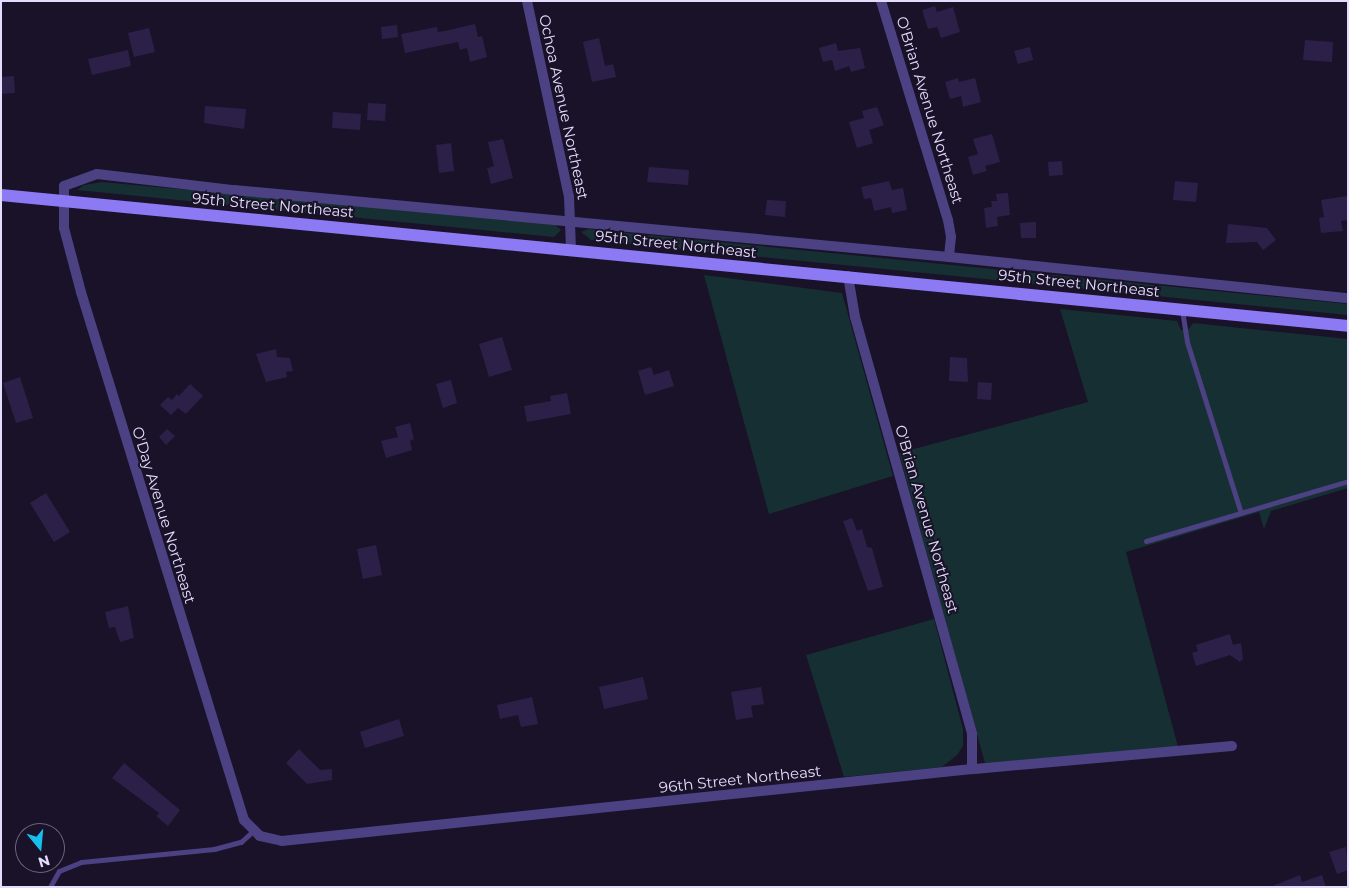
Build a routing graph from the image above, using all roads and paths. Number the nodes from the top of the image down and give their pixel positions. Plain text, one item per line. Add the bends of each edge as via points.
1 (527, 1) edge
2 (881, 1) edge
3 (1, 195) edge
4 (62, 202) junction
5 (570, 221) junction
6 (571, 250) junction
7 (949, 257) junction
8 (848, 276) junction
9 (1348, 298) edge
10 (1182, 310) junction
11 (1348, 326) edge
12 (1348, 481) edge
13 (1241, 513) junction
14 (1146, 541) dead end
15 (1232, 746) dead end
16 (972, 769) junction
17 (253, 831) junction
18 (50, 887) edge

1 - 5 street, Ochoa Avenue Northeast via 569,197
2 - 7 street, O'Brian Avenue Northeast via 948,220 951,237
3 - 4 main road, 95th Street Northeast
4 - 5 street via 64,186 97,174
4 - 6 main road, 95th Street Northeast
4 - 17 street, O'Day Avenue Northeast via 64,228 81,292 145,504 244,820
5 - 6 street, Ochoa Avenue Northeast
5 - 7 street
6 - 8 main road, 95th Street Northeast
7 - 9 street
8 - 10 main road, 95th Street Northeast
8 - 16 street, O'Brian Avenue Northeast via 855,316 972,734
10 - 11 main road, 95th Street Northeast
10 - 13 lane via 1187,342
12 - 13 lane
13 - 14 lane
15 - 16 street, 96th Street Northeast
16 - 17 street, 96th Street Northeast via 282,841 270,840
17 - 18 lane via 241,842 229,846 81,862 59,871

